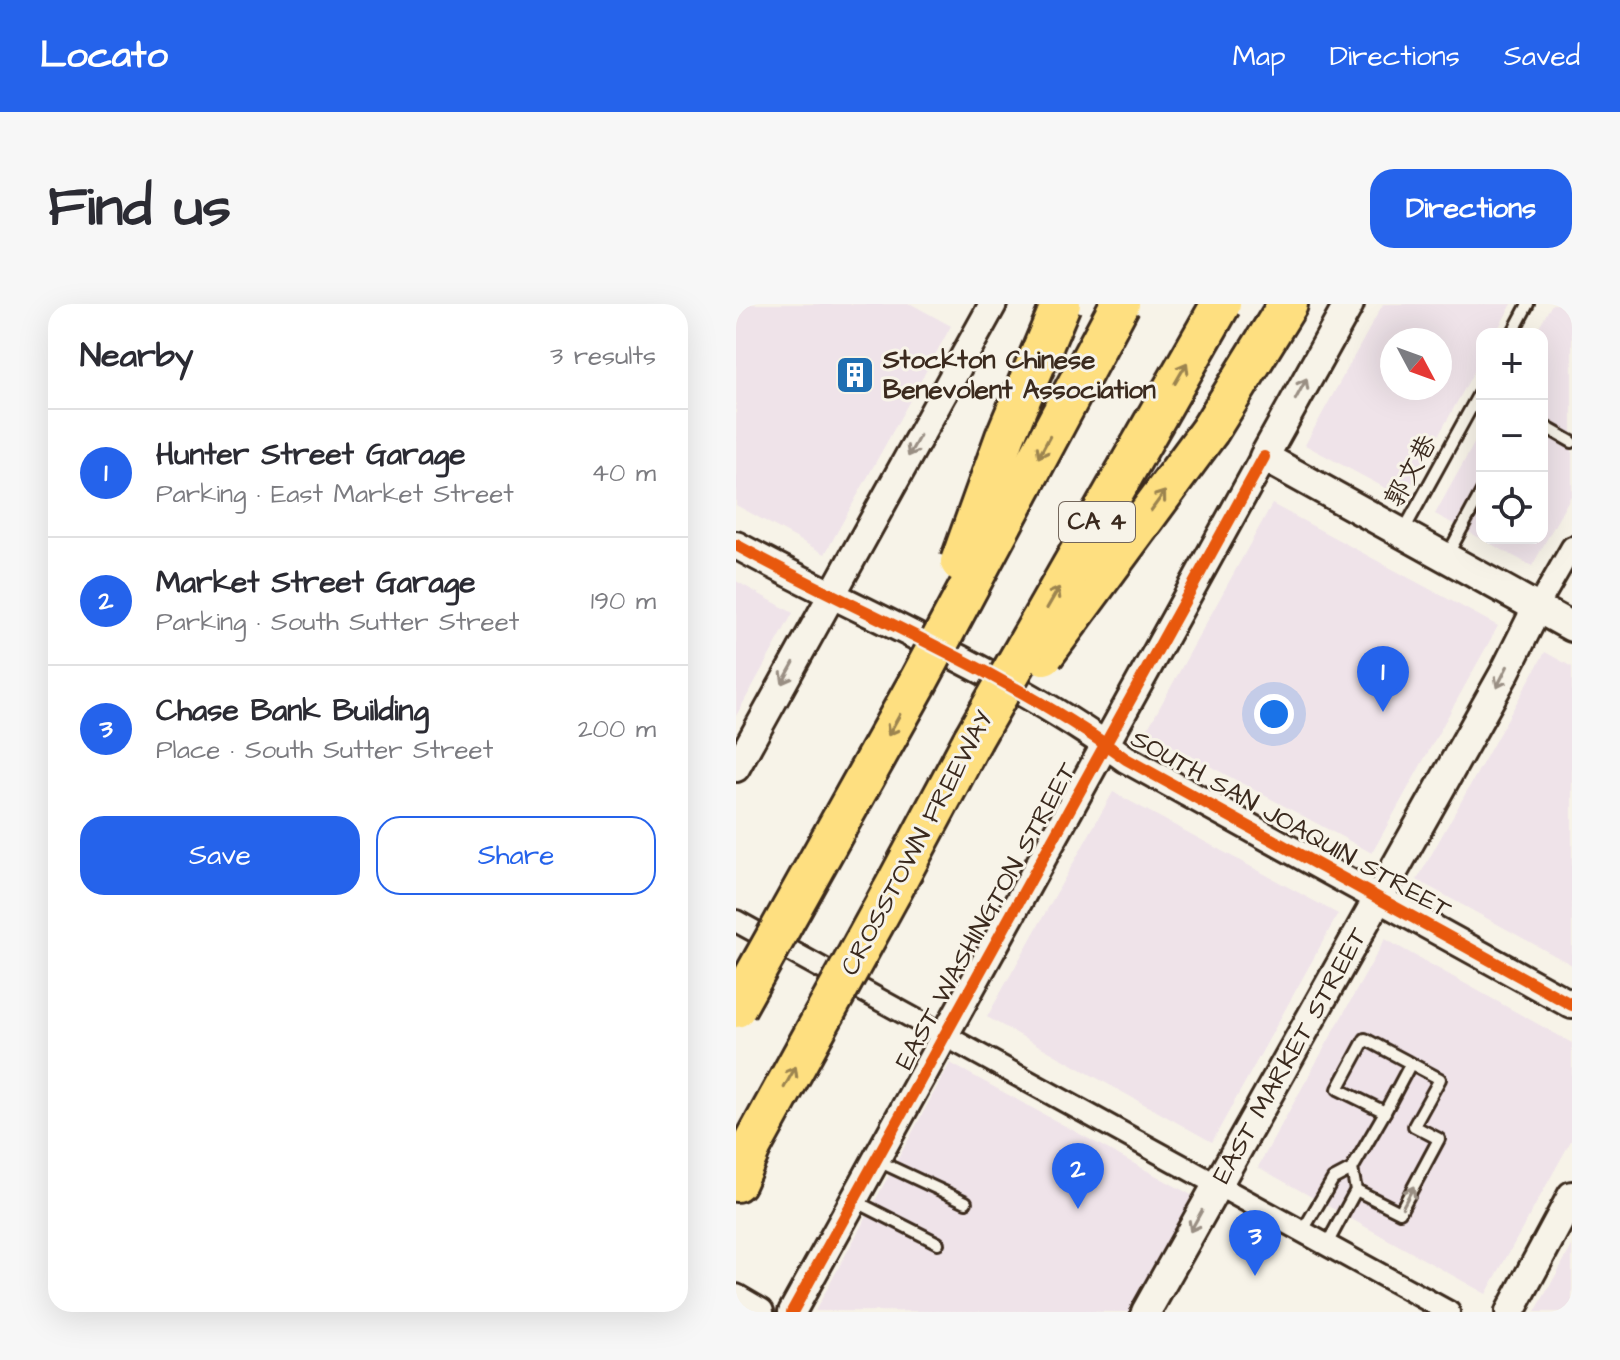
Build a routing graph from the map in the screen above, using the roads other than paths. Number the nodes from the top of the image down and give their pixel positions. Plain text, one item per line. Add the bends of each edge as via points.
1 (1061, 304) edge
2 (1120, 304) edge
3 (1221, 304) edge
4 (1288, 304) edge
5 (1349, 304) edge
6 (1528, 304) edge
7 (991, 305) edge
8 (1515, 328) edge
9 (1476, 400) edge
10 (1548, 428) edge
11 (1572, 442) edge
12 (1264, 457) junction
13 (1476, 502) edge
14 (1402, 534) junction
15 (736, 545) edge
16 (1572, 547) edge
17 (1446, 558) junction
18 (832, 594) junction
19 (1537, 608) junction
20 (1572, 627) edge
21 (917, 684) junction
22 (973, 739) junction
23 (1106, 745) junction
24 (736, 768) edge
25 (1378, 898) junction
26 (736, 921) edge
27 (1572, 1005) edge
28 (736, 1008) edge
29 (945, 1036) junction
30 (1411, 1063) junction
31 (1385, 1112) junction
32 (744, 1160) edge
33 (876, 1160) junction
34 (1352, 1169) junction
35 (736, 1182) edge
36 (1216, 1185) junction
37 (1356, 1190) junction
38 (1572, 1196) edge
39 (854, 1200) junction
40 (966, 1202) dead end
41 (1302, 1232) junction
42 (938, 1243) dead end
43 (1327, 1244) junction
44 (736, 1298) edge
45 (760, 1312) edge
46 (792, 1312) edge
47 (1146, 1312) edge
48 (1449, 1312) edge
49 (1510, 1312) edge

1 - 21 highway, bridge via 1005,437
2 -> 21 highway, bridge
22 -> 3 highway, CROSSTOWN FREEWAY / CA 4, bridge
22 -> 4 highway, bridge via 1051,646 1210,430
12 -> 5 main road, EAST WASHINGTON STREET
6 - 8 lane
7 -> 18 street
9 - 14 lane, 郭文巷
10 - 11 lane
12 - 14 main road
12 - 23 street, EAST WASHINGTON STREET
13 - 17 lane
14 - 17 main road
15 - 18 street, SOUTH SAN JOAQUIN STREET
16 - 19 street, EAST MARKET STREET
17 - 19 main road
18 - 23 street, SOUTH SAN JOAQUIN STREET via 1086,729
18 -> 24 street
19 - 20 main road
19 -> 25 main road, EAST MARKET STREET
21 -> 28 highway, bridge
32 -> 22 highway, CROSSTOWN FREEWAY / CA 4, bridge
23 - 25 street, SOUTH SAN JOAQUIN STREET
23 - 29 street, EAST WASHINGTON STREET
25 - 27 street, SOUTH SAN JOAQUIN STREET
25 - 36 main road, EAST MARKET STREET
26 - 29 street
29 - 33 street, EAST WASHINGTON STREET
29 - 36 street
30 - 31 lane
30 - 31 lane via 1365,1039 1338,1089
37 -> 30 lane via 1400,1212 1439,1139 1414,1126 1440,1079
31 - 34 lane
32 - 35 highway, CROSSTOWN FREEWAY
33 - 39 street, EAST WASHINGTON STREET
33 - 40 lane
34 - 37 lane
34 - 41 lane via 1333,1179
36 - 41 street
36 -> 47 main road, EAST MARKET STREET
37 - 43 lane
38 - 49 main road
39 - 42 lane
39 - 46 street, EAST WASHINGTON STREET
41 - 43 street
43 - 48 street
44 - 45 street

